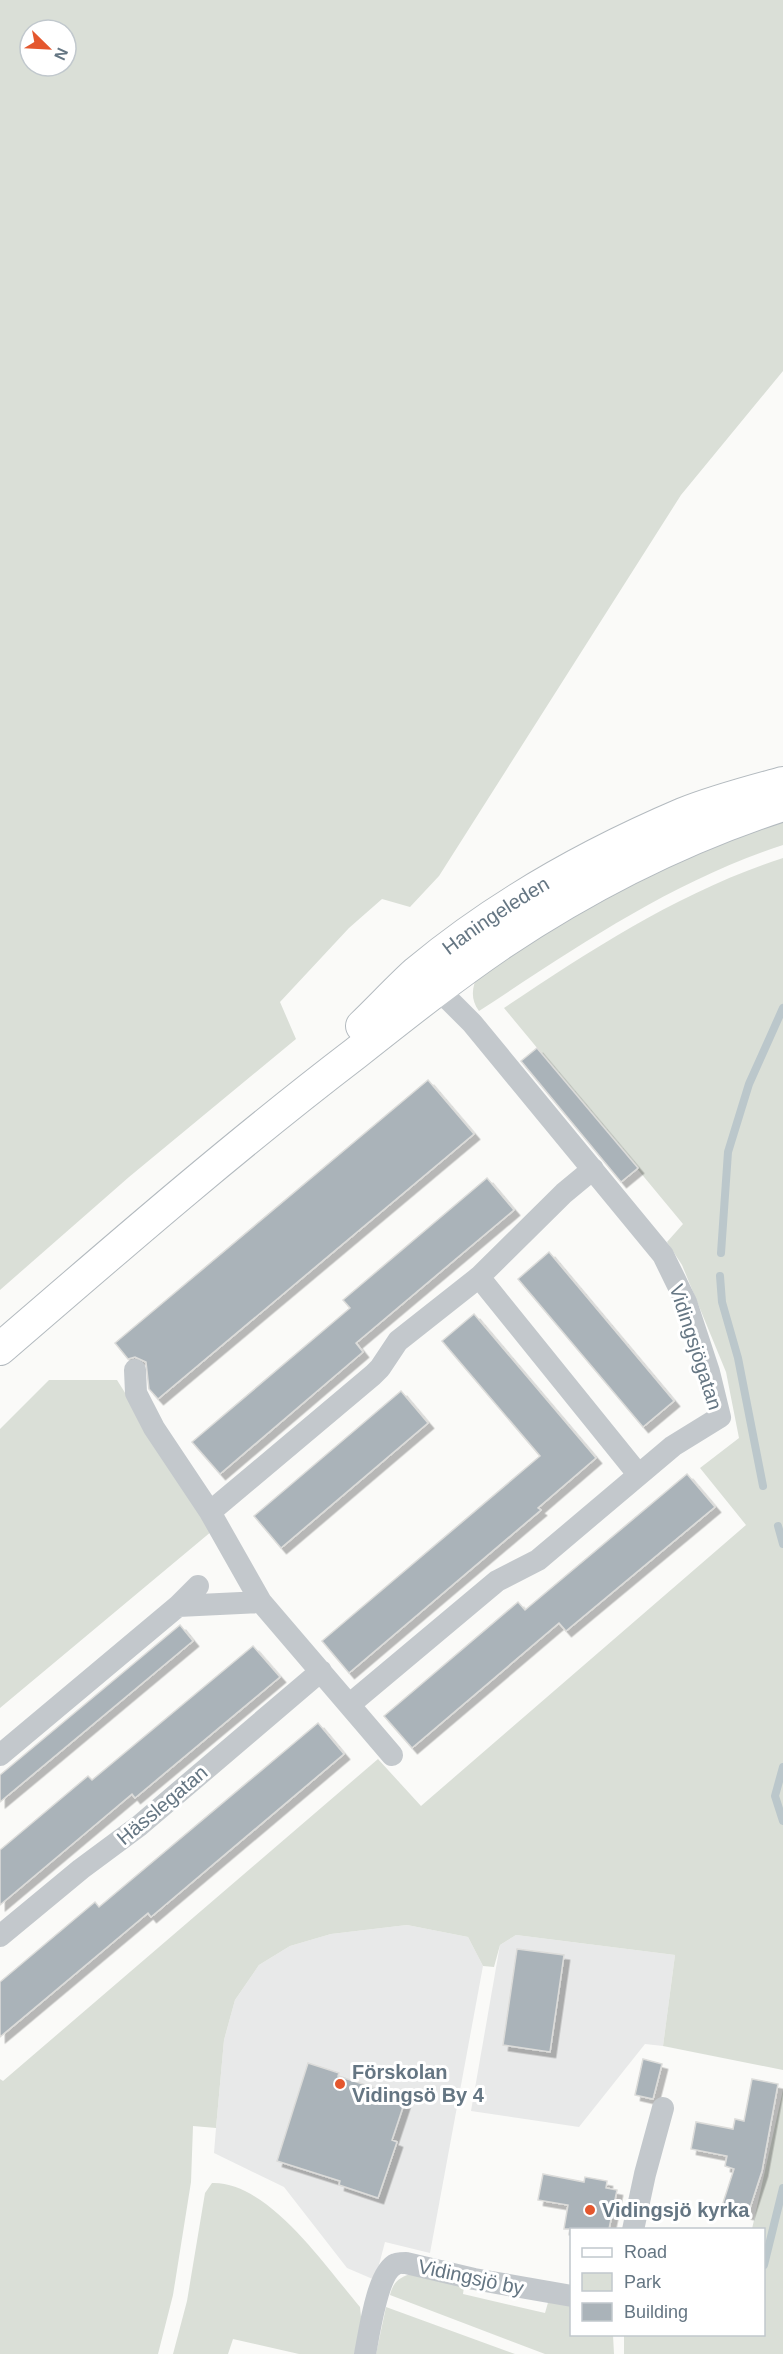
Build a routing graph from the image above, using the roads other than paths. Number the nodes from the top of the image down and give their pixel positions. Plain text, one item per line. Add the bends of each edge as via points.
1 (783, 783) edge
2 (783, 805) edge
3 (426, 982) junction
4 (593, 1168) junction
5 (122, 1243) junction
6 (479, 1277) junction
7 (0, 1329) edge
8 (0, 1349) edge
9 (135, 1370) dead end
10 (638, 1474) junction
11 (210, 1512) junction
12 (198, 1586) dead end
13 (261, 1602) junction
14 (178, 1606) junction
15 (321, 1671) junction
16 (349, 1705) junction
17 (0, 1755) edge
18 (392, 1755) dead end
19 (0, 1936) edge
20 (663, 2108) dead end
21 (633, 2228) edge
22 (570, 2296) edge
23 (365, 2354) edge

1 - 3 main road, Haningeleden via 684,814 578,866 494,916
2 - 3 main road, Haningeleden via 678,845 621,872 502,943
3 - 4 street, Vidingsjögatan via 471,1023
3 - 5 main road, Haningeleden
4 - 6 street
4 - 10 street, Vidingsjögatan via 663,1255 686,1302 720,1418 673,1446
5 - 7 main road, Haningeleden
5 - 8 main road, Haningeleden
6 - 10 street
6 - 11 street via 398,1341 373,1375
9 - 11 street via 136,1393 154,1428
10 - 16 street, Vidingsjögatan via 538,1560 497,1581
11 - 13 street
12 - 14 street
13 - 14 street
13 - 15 street
14 - 17 street
15 - 16 street
15 - 19 street, Hässlegatan via 139,1826
16 - 18 street
20 - 21 street
22 - 23 street, Vidingsjö by via 396,2263 387,2272 377,2298

